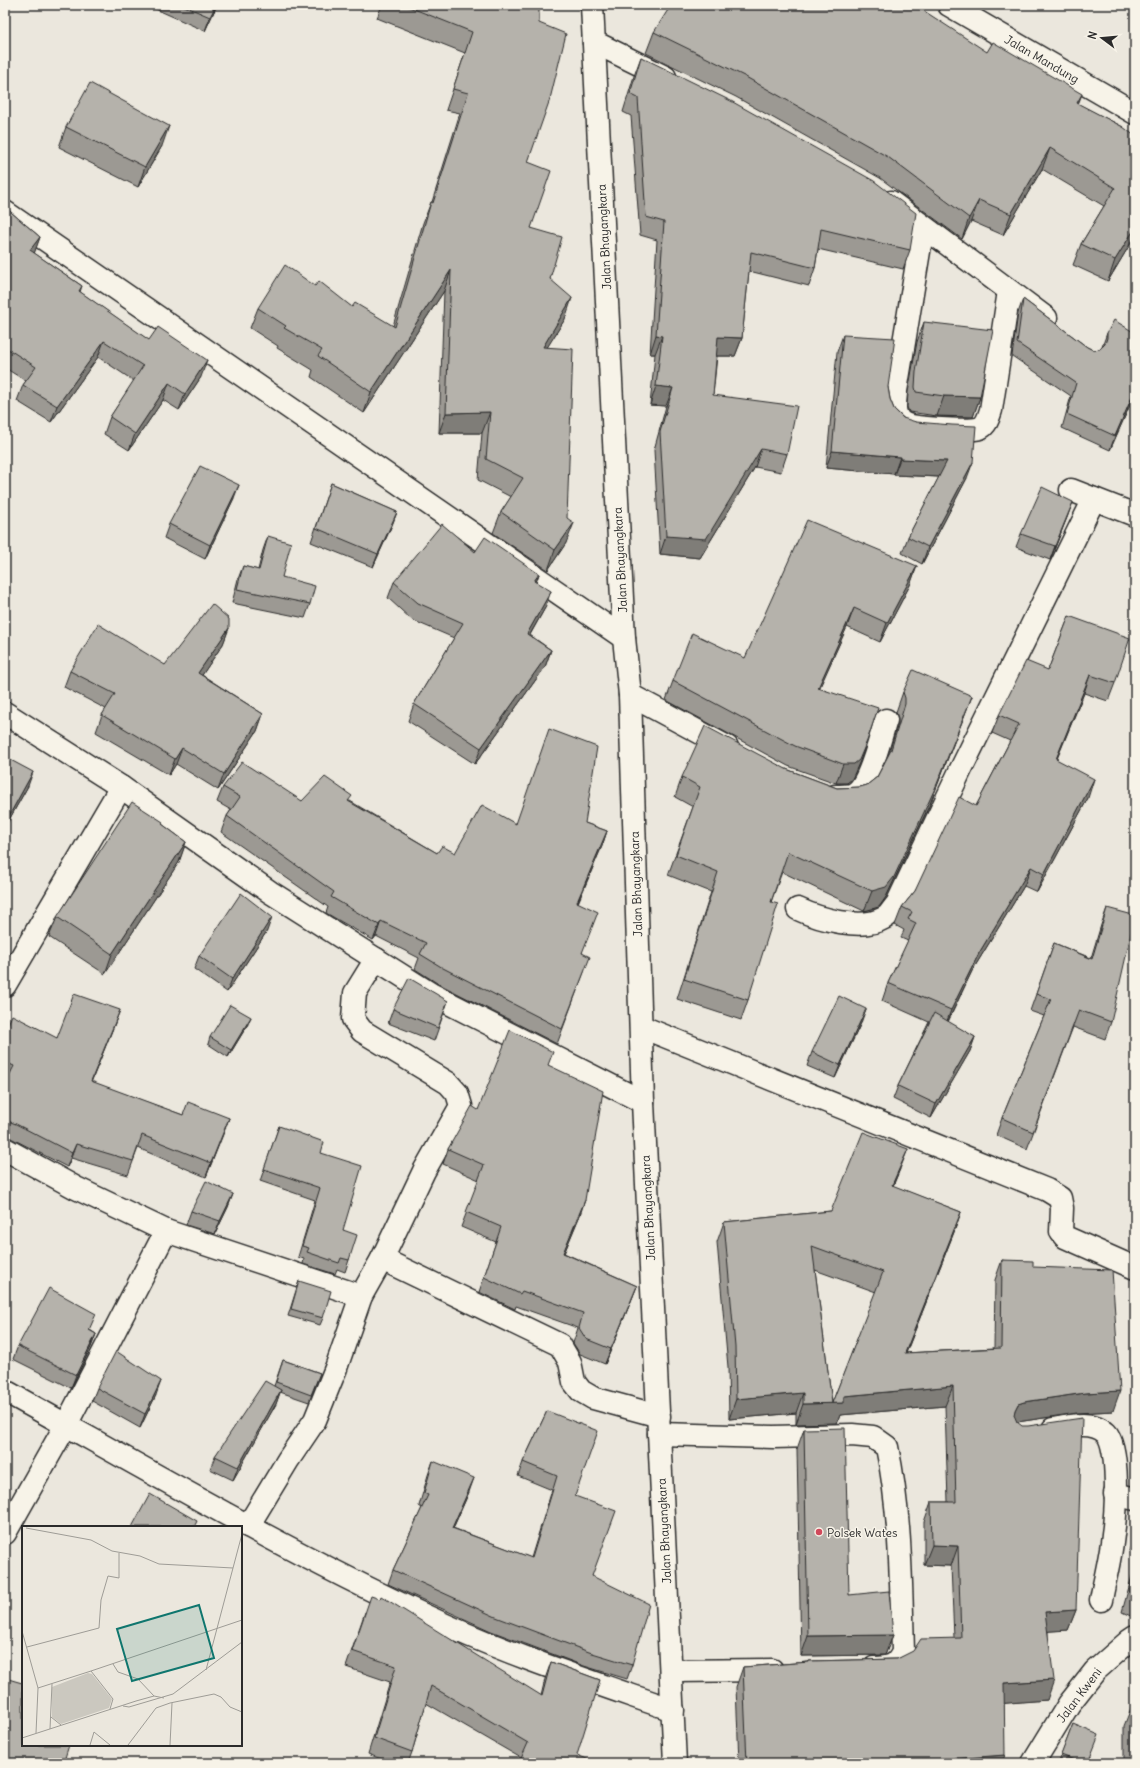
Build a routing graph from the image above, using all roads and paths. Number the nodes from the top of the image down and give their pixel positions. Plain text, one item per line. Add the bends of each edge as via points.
1 (592, 5) edge
2 (949, 5) edge
3 (594, 42) junction
4 (680, 84) edge
5 (1135, 113) edge
6 (874, 189) edge
7 (5, 212) edge
8 (923, 227) junction
9 (1009, 291) junction
10 (1059, 328) edge
11 (1071, 490) dead end
12 (1094, 499) junction
13 (1135, 515) edge
14 (624, 638) junction
15 (630, 695) junction
16 (5, 713) edge
17 (886, 720) dead end
18 (741, 755) edge
19 (121, 787) junction
20 (814, 789) edge
21 (798, 909) dead end
22 (376, 959) junction
23 (5, 985) edge
24 (642, 1027) junction
25 (643, 1102) junction
26 (5, 1149) edge
27 (166, 1231) junction
28 (382, 1259) junction
29 (1135, 1268) edge
30 (361, 1296) junction
31 (5, 1391) edge
32 (66, 1425) junction
33 (659, 1425) junction
34 (1034, 1432) edge
35 (1125, 1497) edge
36 (248, 1526) junction
37 (5, 1533) edge
38 (1101, 1600) dead end
39 (1135, 1637) edge
40 (852, 1668) edge
41 (792, 1670) edge
42 (671, 1671) junction
43 (673, 1710) junction
44 (675, 1763) edge
45 (1033, 1763) edge

1 - 3 street, Jalan Bhayangkara
2 - 5 street, Jalan Mandung
3 - 4 street
3 - 14 street, Jalan Bhayangkara
6 - 8 street
7 - 14 street
8 - 9 street
8 - 9 street via 896,391 895,411 902,422 912,426 969,429 981,428 987,422
9 - 10 street
11 - 12 street
12 - 13 street
12 - 21 street via 897,904 885,918 870,923 848,923 815,916
14 - 15 street, Jalan Bhayangkara
15 - 18 street
15 - 24 street, Jalan Bhayangkara
16 - 19 street
17 - 20 street via 862,787 852,795 834,796
19 - 22 street via 270,892
19 - 23 street
22 - 25 street via 431,994
22 - 28 street via 355,993 354,1019 362,1031 448,1083 457,1093 461,1106 424,1170
24 - 25 street, Jalan Bhayangkara
24 - 29 street via 1047,1190 1060,1198 1061,1232 1066,1237
25 - 33 street, Jalan Bhayangkara
26 - 27 street via 76,1188
27 - 30 street
27 - 32 street
28 - 30 street
28 - 33 street via 560,1345 570,1362 574,1382 580,1391
30 - 36 street via 315,1420
31 - 32 street
32 - 36 street
32 - 37 street
33 - 40 street via 773,1436 852,1435 873,1438 887,1447 894,1480 903,1652 899,1661 889,1667
33 - 42 street, Jalan Bhayangkara
34 - 35 street via 1079,1425 1095,1426 1106,1432 1111,1439 1116,1478
35 - 38 street via 1113,1534
36 - 43 street via 426,1616 512,1654
39 - 45 street, Jalan Kweni via 1095,1671 1069,1704
41 - 42 street
42 - 43 street, Jalan Bhayangkara
43 - 44 street, Jalan Bhayangkara

